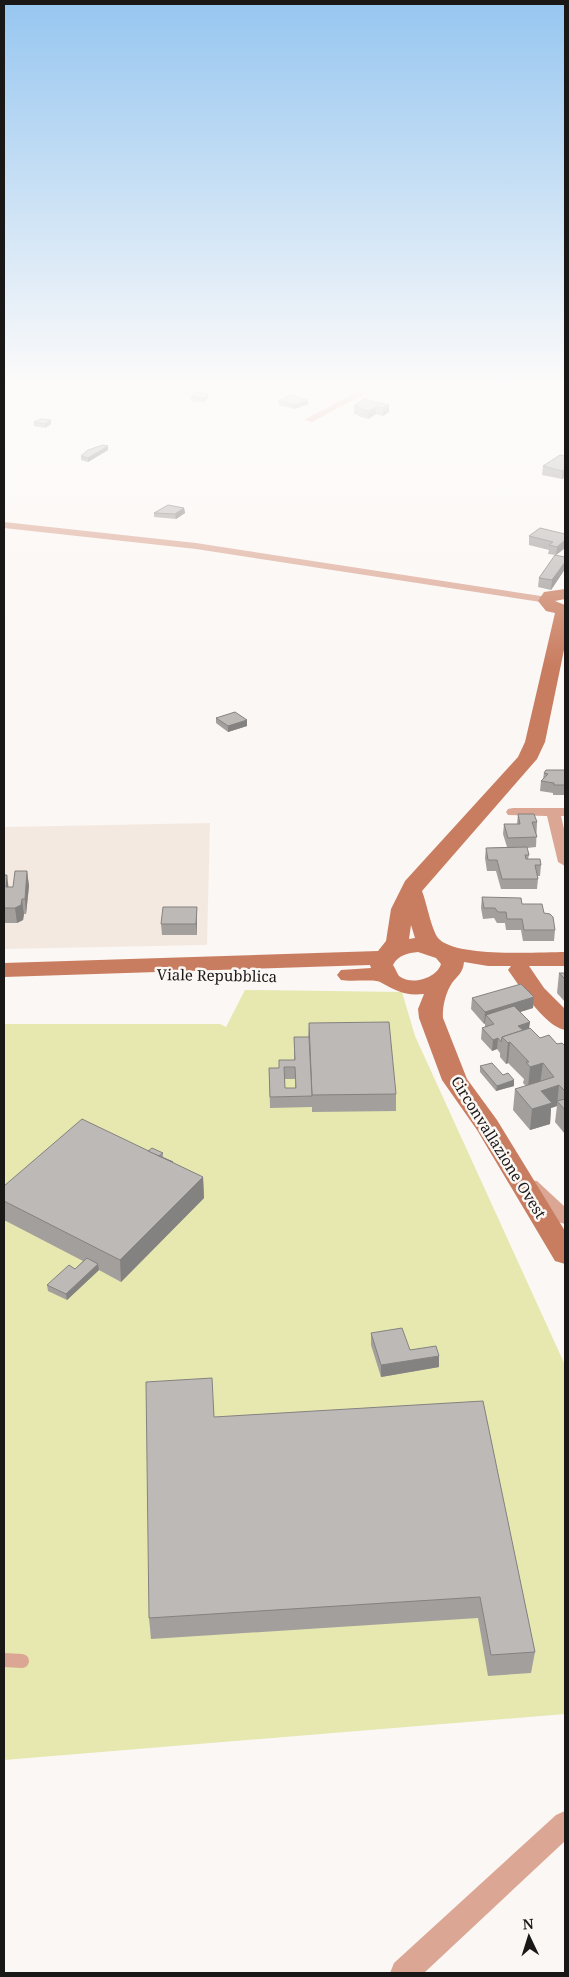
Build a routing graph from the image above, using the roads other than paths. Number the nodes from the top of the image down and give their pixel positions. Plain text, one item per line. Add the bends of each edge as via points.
1 (4, 525) edge
2 (547, 600) joint
3 (565, 604) edge
4 (513, 812) dead end
5 (559, 812) edge
6 (565, 862) edge
7 (412, 889) junction
8 (565, 960) edge
9 (389, 967) junction
10 (445, 968) junction
11 (4, 970) edge
12 (520, 970) junction
13 (565, 971) edge
14 (430, 1009) junction
15 (565, 1023) edge
16 (517, 1174) junction
17 (565, 1217) edge
18 (565, 1254) edge
19 (4, 1660) edge
20 (22, 1661) dead end
21 (565, 1824) edge
22 (404, 1973) edge

1 - 2 street via 196,546
2 - 3 street via 553,595
3 - 7 street via 535,742 527,759
4 - 5 street
5 - 6 street
7 - 9 street via 402,909
7 - 10 street via 428,940
8 - 10 street via 488,959
9 - 10 street via 420,987
9 - 10 street via 397,948 414,946
9 - 11 street, Viale Repubblica via 218,976
9 - 14 street
10 - 12 street
10 - 14 street
12 - 13 street
12 - 15 street via 536,993
14 - 16 street, Circonvallazione Ovest via 432,1023 455,1080
16 - 17 street
16 - 18 street, Circonvallazione Ovest
19 - 20 lane
21 - 22 street

